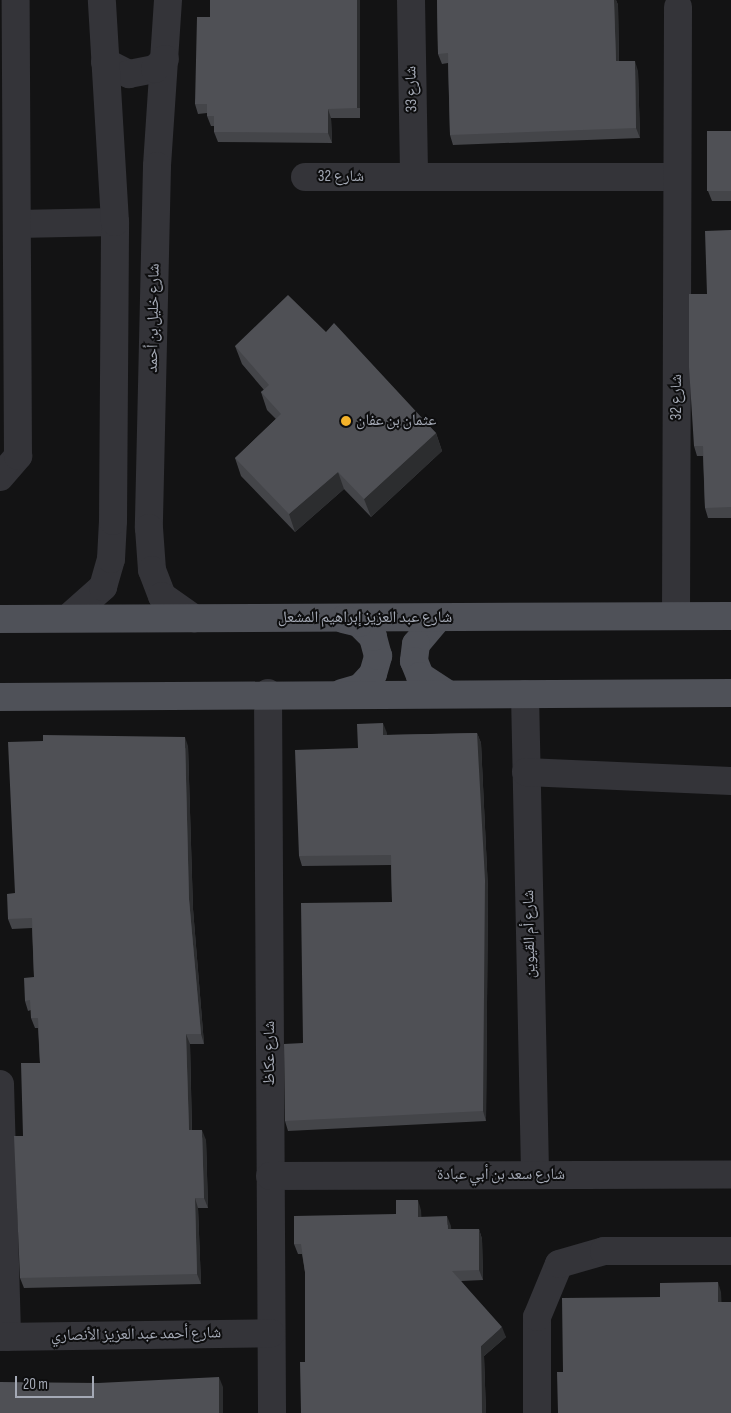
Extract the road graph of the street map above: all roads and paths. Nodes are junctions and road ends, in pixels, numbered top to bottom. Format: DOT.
graph roads {
  1 [pos="16,0"];
  2 [pos="102,0"];
  3 [pos="168,0"];
  4 [pos="411,0"];
  5 [pos="678,7"];
  6 [pos="165,59"];
  7 [pos="105,62"];
  8 [pos="305,177"];
  9 [pos="678,177"];
  10 [pos="414,178"];
  11 [pos="115,222"];
  12 [pos="17,224"];
  13 [pos="0,477"];
  14 [pos="676,616"];
  15 [pos="731,616"];
  16 [pos="68,618"];
  17 [pos="194,618"];
  18 [pos="341,618"];
  19 [pos="438,618"];
  20 [pos="0,619"];
  21 [pos="268,693"];
  22 [pos="341,693"];
  23 [pos="446,693"];
  24 [pos="731,693"];
  25 [pos="524,694"];
  26 [pos="0,697"];
  27 [pos="526,772"];
  28 [pos="731,781"];
  29 [pos="0,1084"];
  30 [pos="535,1174"];
  31 [pos="731,1174"];
  32 [pos="270,1176"];
  33 [pos="731,1251"];
  34 [pos="271,1333"];
  35 [pos="3,1337"];
  36 [pos="272,1413"];
  37 [pos="537,1413"];
  1 -- 12 [label="street"];
  2 -- 7 [label="street"];
  3 -- 6 [label="street, شارع خليل بن أحمد"];
  4 -- 10 [label="street, شارع 33"];
  5 -- 9 [label="street, شارع 32"];
  6 -- 7 [label="street"];
  6 -- 17 [label="street, شارع خليل بن أحمد"];
  7 -- 11 [label="street"];
  8 -- 10 [label="street, شارع 32"];
  9 -- 10 [label="street, شارع 32"];
  9 -- 14 [label="street, شارع 32"];
  11 -- 12 [label="street"];
  11 -- 16 [label="street"];
  12 -- 13 [label="street"];
  14 -- 15 [label="main road, شارع عبد العزيز إبراهيم المشعل"];
  14 -- 19 [label="main road, شارع عبد العزيز إبراهيم المشعل"];
  16 -- 17 [label="main road, شارع عبد العزيز إبراهيم المشعل"];
  16 -- 20 [label="main road, شارع عبد العزيز إبراهيم المشعل"];
  17 -- 18 [label="main road, شارع عبد العزيز إبراهيم المشعل"];
  18 -- 19 [label="main road, شارع عبد العزيز إبراهيم المشعل"];
  18 -- 22 [label="main road"];
  19 -- 23 [label="main road"];
  21 -- 22 [label="main road"];
  21 -- 26 [label="main road"];
  21 -- 32 [label="street, شارع عكاظ"];
  22 -- 23 [label="main road"];
  23 -- 25 [label="main road"];
  24 -- 25 [label="main road"];
  25 -- 27 [label="street, شارع أم القيوين"];
  27 -- 28 [label="street"];
  27 -- 30 [label="street, شارع أم القيوين"];
  29 -- 35 [label="street"];
  30 -- 31 [label="street, شارع سعد بن أبي عبادة"];
  30 -- 32 [label="street, شارع سعد بن أبي عبادة"];
  32 -- 34 [label="street, شارع عكاظ"];
  33 -- 37 [label="street"];
  34 -- 35 [label="street, شارع أحمد عبد العزيز الأنصاري"];
  34 -- 36 [label="street, شارع عكاظ"];
}
